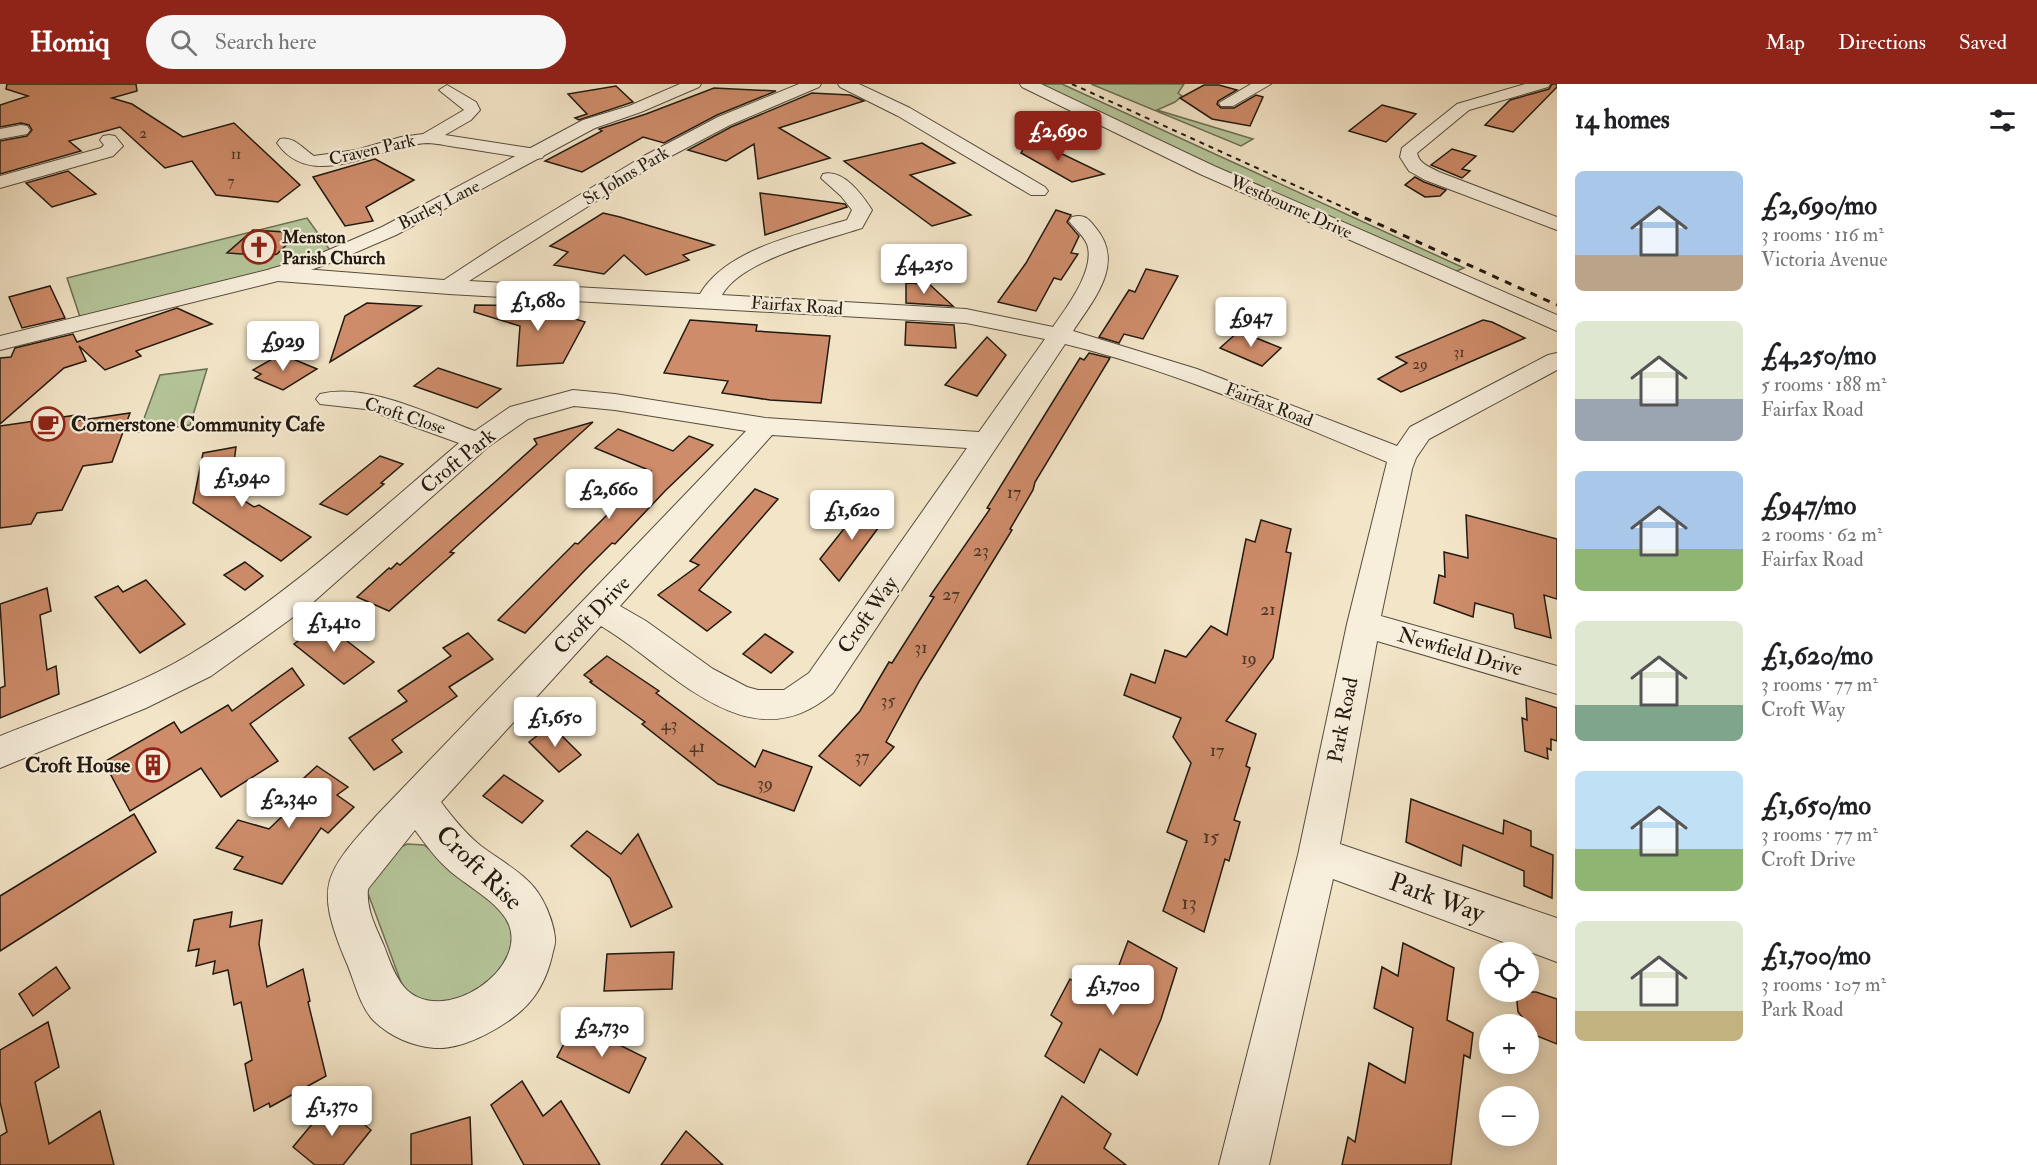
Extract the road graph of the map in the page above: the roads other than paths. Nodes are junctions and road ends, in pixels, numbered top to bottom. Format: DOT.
graph roads {
  1 [pos="693,84"];
  2 [pos="813,84"];
  3 [pos="846,84"];
  4 [pos="1028,84"];
  5 [pos="1263,84"];
  6 [pos="1542,84"];
  7 [pos="1550,84"];
  8 [pos="1557,84"];
  9 [pos="447,90"];
  10 [pos="1227,103"];
  11 [pos="21,130"];
  12 [pos="0,135"];
  13 [pos="428,138"];
  14 [pos="110,140"];
  15 [pos="286,143"];
  16 [pos="45,154"];
  17 [pos="536,154"];
  18 [pos="0,166"];
  19 [pos="830,178"];
  20 [pos="0,182"];
  21 [pos="1038,190"];
  22 [pos="1080,221"];
  23 [pos="1557,224"];
  24 [pos="278,274"];
  25 [pos="448,287"];
  26 [pos="708,300"];
  27 [pos="1557,324"];
  28 [pos="1060,334"];
  29 [pos="0,343"];
  30 [pos="1557,360"];
  31 [pos="330,399"];
  32 [pos="765,426"];
  33 [pos="478,441"];
  34 [pos="985,441"];
  35 [pos="1402,458"];
  36 [pos="598,608"];
  37 [pos="1363,624"];
  38 [pos="1557,680"];
  39 [pos="0,752"];
  40 [pos="417,802"];
  41 [pos="1318,855"];
  42 [pos="1557,940"];
  43 [pos="1244,1165"];
  1 -- 17 [label="street, Burley Lane"];
  2 -- 25 [label="street, St Johns Park"];
  3 -- 21 [label="street"];
  4 -- 27 [label="street, Westbourne Drive"];
  5 -- 10 [label="street"];
  6 -- 23 [label="street"];
  7 -- 8 [label="street"];
  9 -- 13 [label="street"];
  11 -- 12 [label="street"];
  13 -- 15 [label="street, Craven Park"];
  13 -- 17 [label="street, Craven Park"];
  14 -- 20 [label="street"];
  16 -- 18 [label="street"];
  17 -- 24 [label="street, Burley Lane"];
  19 -- 26 [label="street"];
  22 -- 28 [label="street, Croft Way"];
  24 -- 25 [label="street, Fairfax Road"];
  24 -- 29 [label="street, Burley Lane"];
  25 -- 26 [label="street, Fairfax Road"];
  26 -- 28 [label="street, Fairfax Road"];
  28 -- 34 [label="street, Croft Way"];
  28 -- 35 [label="street, Fairfax Road"];
  30 -- 35 [label="street, Park Road"];
  31 -- 33 [label="street, Croft Close"];
  32 -- 33 [label="street, Croft Park"];
  32 -- 34 [label="street, Croft Park"];
  32 -- 36 [label="street, Croft Drive"];
  33 -- 39 [label="street, Croft Park"];
  34 -- 36 [label="street, Croft Way"];
  35 -- 37 [label="street, Park Road"];
  36 -- 40 [label="street, Croft Drive"];
  37 -- 38 [label="street, Newfield Drive"];
  37 -- 41 [label="street, Park Road"];
  40 -- 40 [label="street, Croft Rise"];
  41 -- 42 [label="street, Park Way"];
  41 -- 43 [label="street, Park Road"];
}
